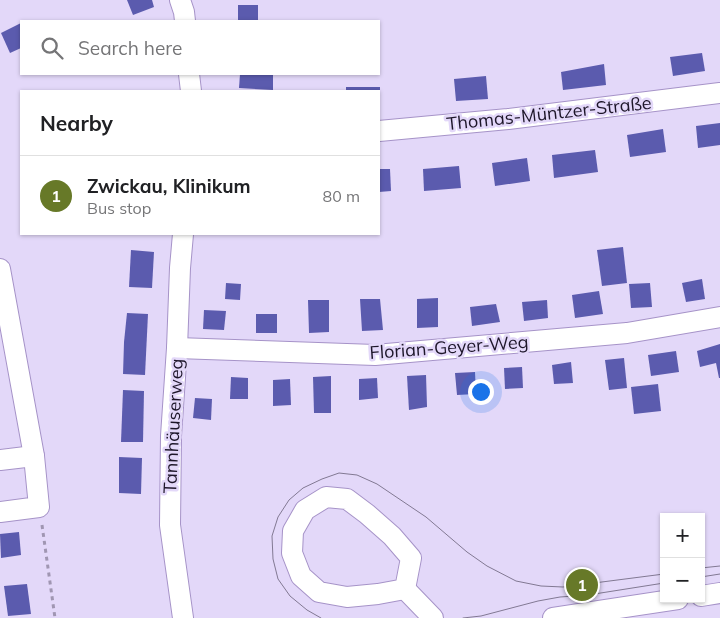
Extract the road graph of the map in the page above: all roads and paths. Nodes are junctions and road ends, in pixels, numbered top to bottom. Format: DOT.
graph roads {
  1 [pos="180,0"];
  2 [pos="185,20"];
  3 [pos="190,75"];
  4 [pos="191,90"];
  5 [pos="720,93"];
  6 [pos="380,132"];
  7 [pos="183,235"];
  8 [pos="0,270"];
  9 [pos="720,317"];
  10 [pos="177,348"];
  11 [pos="34,456"];
  12 [pos="0,460"];
  13 [pos="39,507"];
  14 [pos="0,512"];
  15 [pos="405,589"];
  16 [pos="660,602"];
  17 [pos="563,617"];
  18 [pos="55,618"];
  19 [pos="183,618"];
  20 [pos="433,618"];
  1 -- 2 [label="street"];
  3 -- 4 [label="street"];
  5 -- 6 [label="street, Thomas-Müntzer-Straße"];
  7 -- 10 [label="street, Tannhäuserweg"];
  8 -- 11 [label="street"];
  9 -- 10 [label="street, Florian-Geyer-Weg"];
  10 -- 19 [label="street, Tannhäuserweg"];
  11 -- 12 [label="street"];
  11 -- 13 [label="street"];
  13 -- 14 [label="street"];
  13 -- 18 [label="path"];
  15 -- 15 [label="street"];
  15 -- 20 [label="street"];
  16 -- 17 [label="street"];
}
